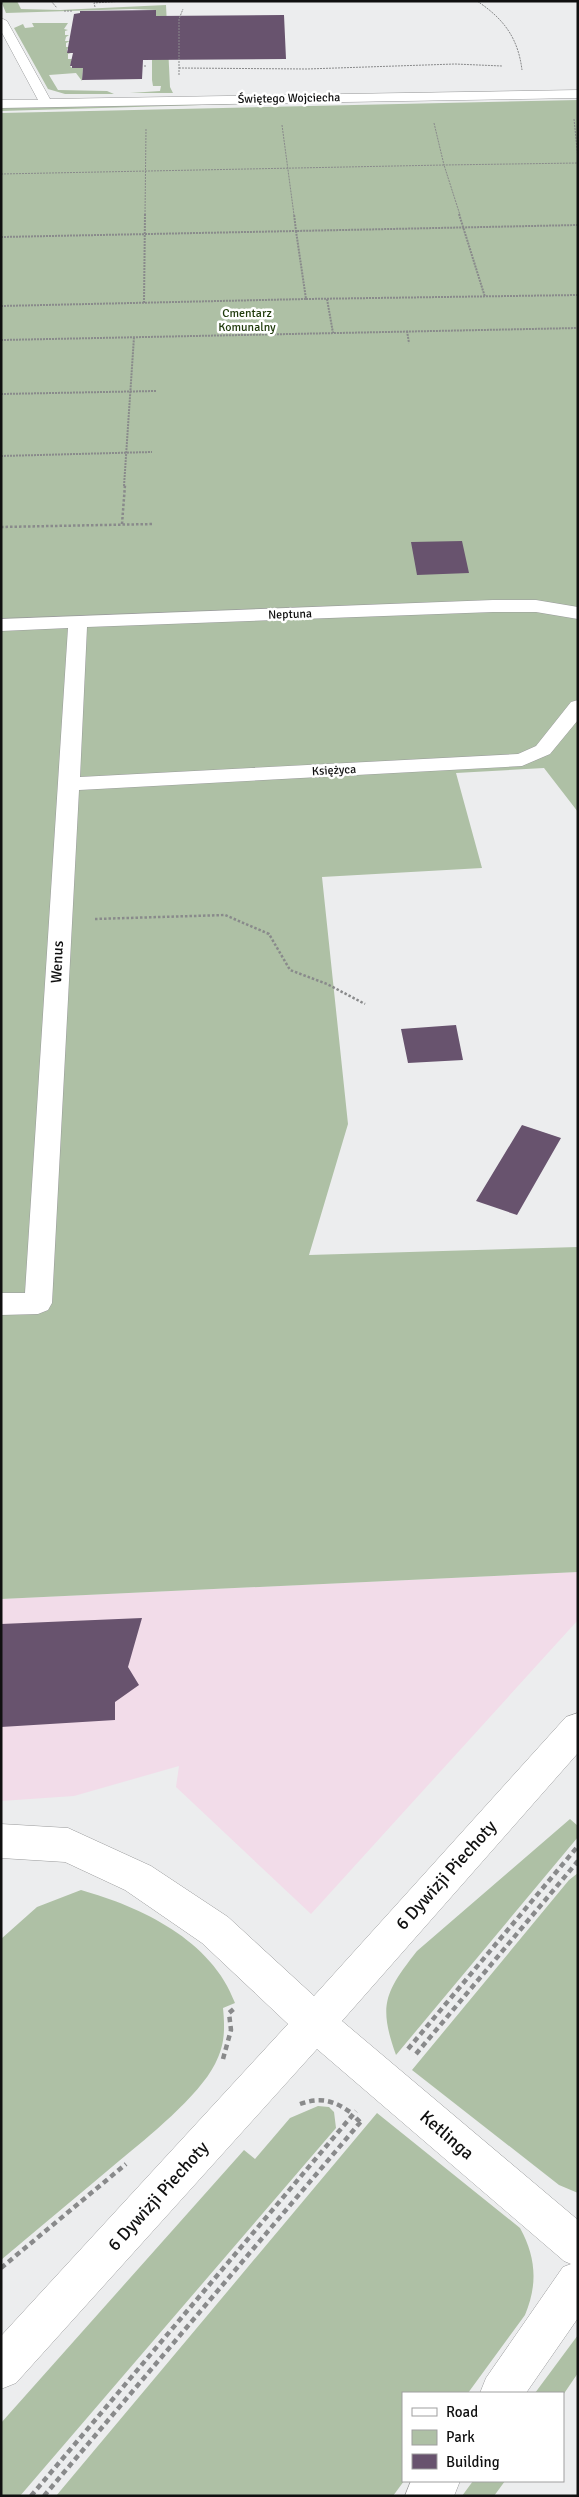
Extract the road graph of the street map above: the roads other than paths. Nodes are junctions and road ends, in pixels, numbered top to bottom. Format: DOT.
graph roads {
  1 [pos="1,21"];
  2 [pos="578,94"];
  3 [pos="45,103"];
  4 [pos="1,104"];
  5 [pos="578,613"];
  6 [pos="78,622"];
  7 [pos="1,625"];
  8 [pos="578,706"];
  9 [pos="67,784"];
  10 [pos="1,1304"];
  11 [pos="578,1728"];
  12 [pos="1,1841"];
  13 [pos="315,2023"];
  14 [pos="578,2247"];
  15 [pos="578,2282"];
  16 [pos="1,2368"];
  17 [pos="502,2392"];
  18 [pos="437,2482"];
  19 [pos="427,2496"];
  1 -- 3 [label="street"];
  2 -- 3 [label="street, Świętego Wojciecha"];
  3 -- 4 [label="street, Świętego Wojciecha"];
  5 -- 6 [label="street, Neptuna"];
  6 -- 7 [label="street, Neptuna"];
  6 -- 9 [label="street, Wenus"];
  8 -- 9 [label="street, Księżyca"];
  9 -- 10 [label="street, Wenus"];
  11 -- 13 [label="street, 6 Dywizji Piechoty"];
  12 -- 13 [label="street"];
  13 -- 14 [label="street, Ketlinga"];
  13 -- 16 [label="street, 6 Dywizji Piechoty"];
  15 -- 17 [label="street"];
  18 -- 19 [label="street"];
}
